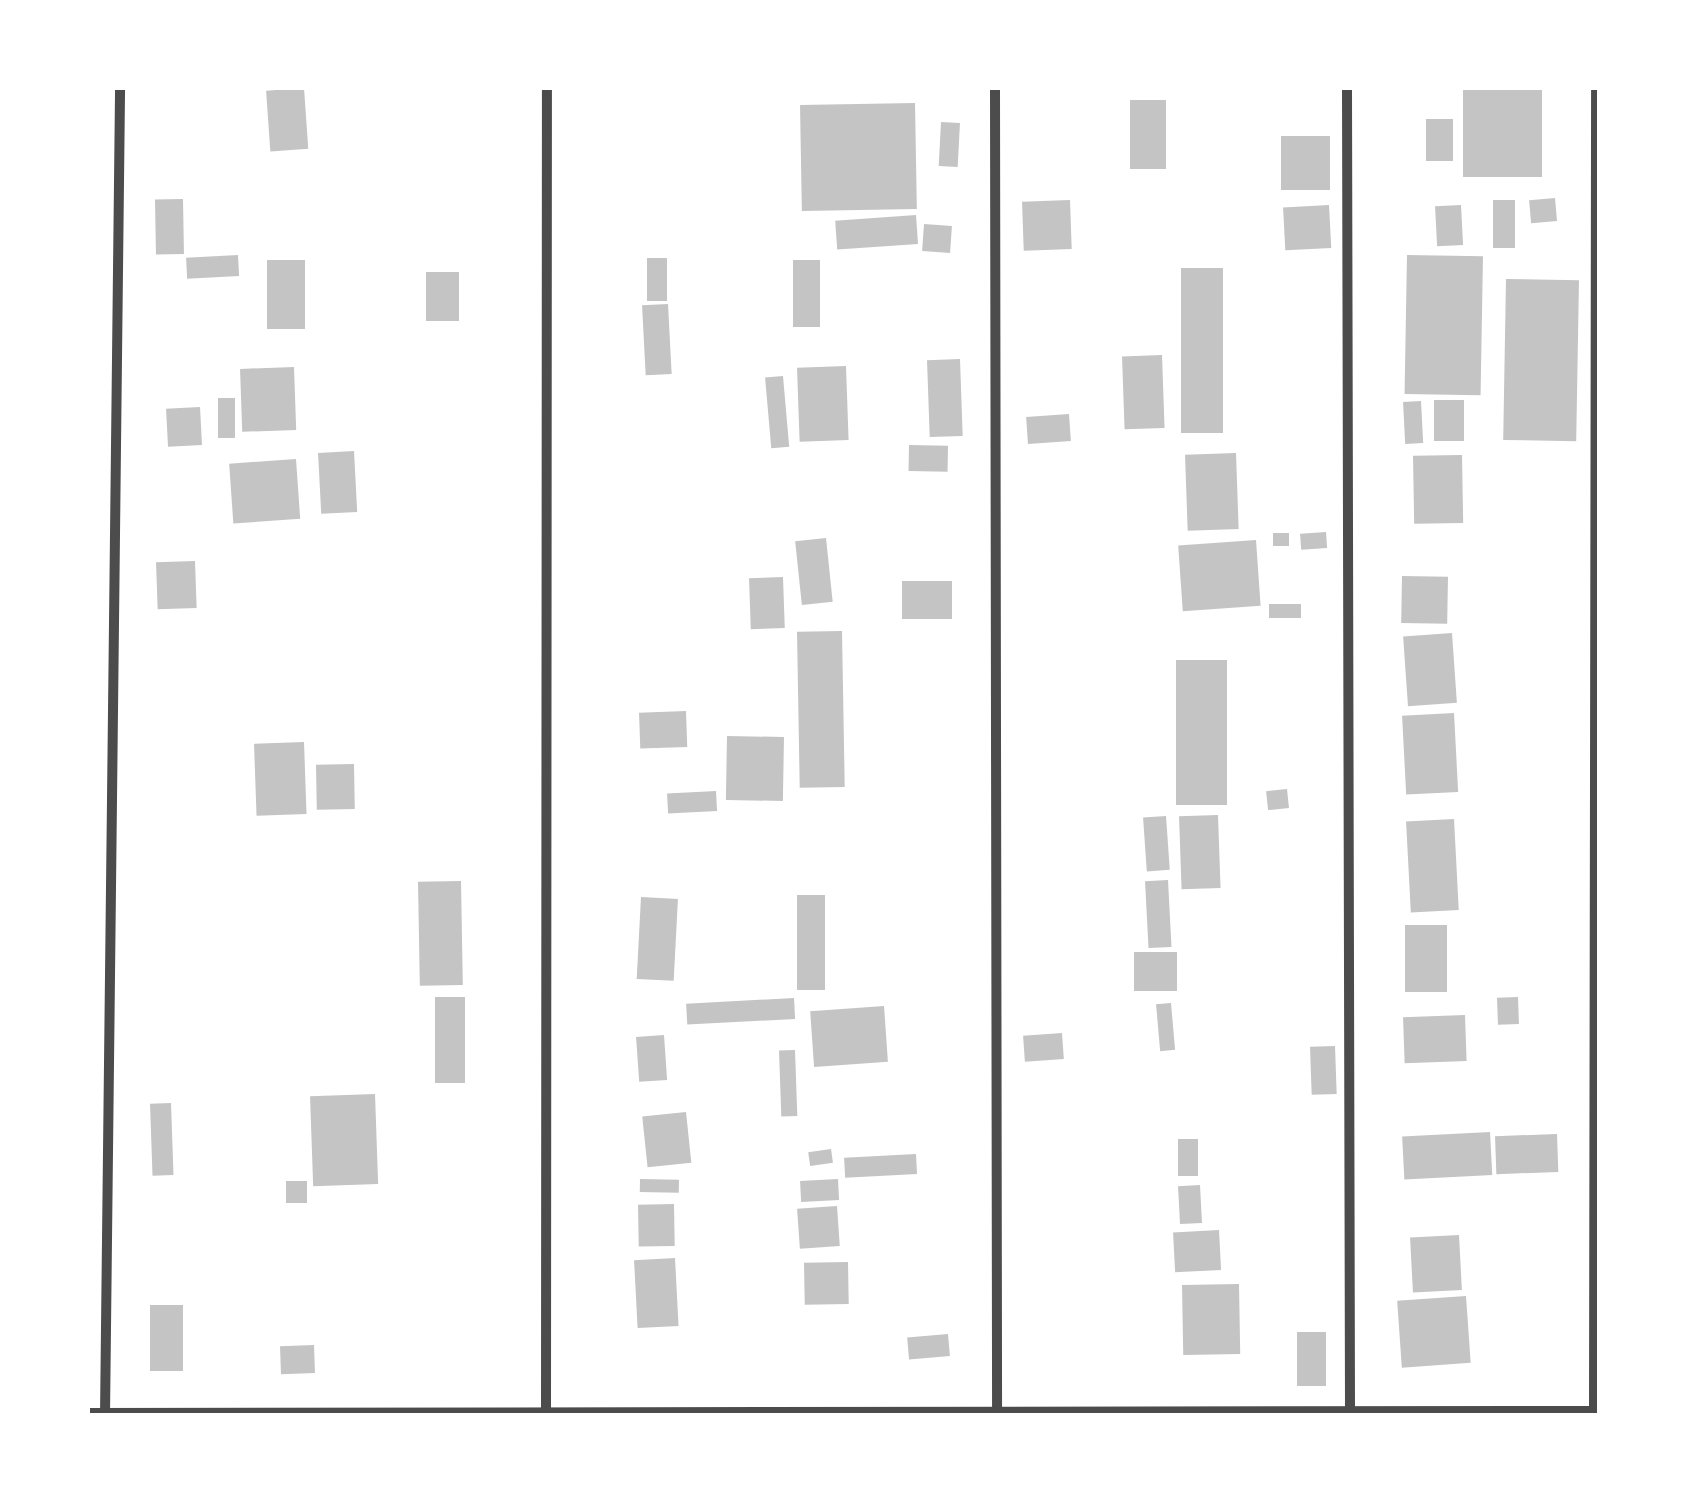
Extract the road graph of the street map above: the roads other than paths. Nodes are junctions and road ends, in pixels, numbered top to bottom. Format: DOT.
graph roads {
  1 [pos="120,88"];
  2 [pos="547,88"];
  3 [pos="995,88"];
  4 [pos="1347,88"];
  5 [pos="1596,88"];
  6 [pos="1596,1412"];
  7 [pos="88,1413"];
  8 [pos="105,1414"];
  9 [pos="546,1414"];
  10 [pos="997,1414"];
  11 [pos="1350,1414"];
  1 -- 8 [label="street"];
  2 -- 9 [label="street"];
  3 -- 10 [label="street"];
  4 -- 11 [label="street"];
  5 -- 6 [label="street"];
  6 -- 11 [label="street"];
  7 -- 8 [label="street"];
  8 -- 9 [label="street"];
  9 -- 10 [label="street"];
  10 -- 11 [label="street"];
}
